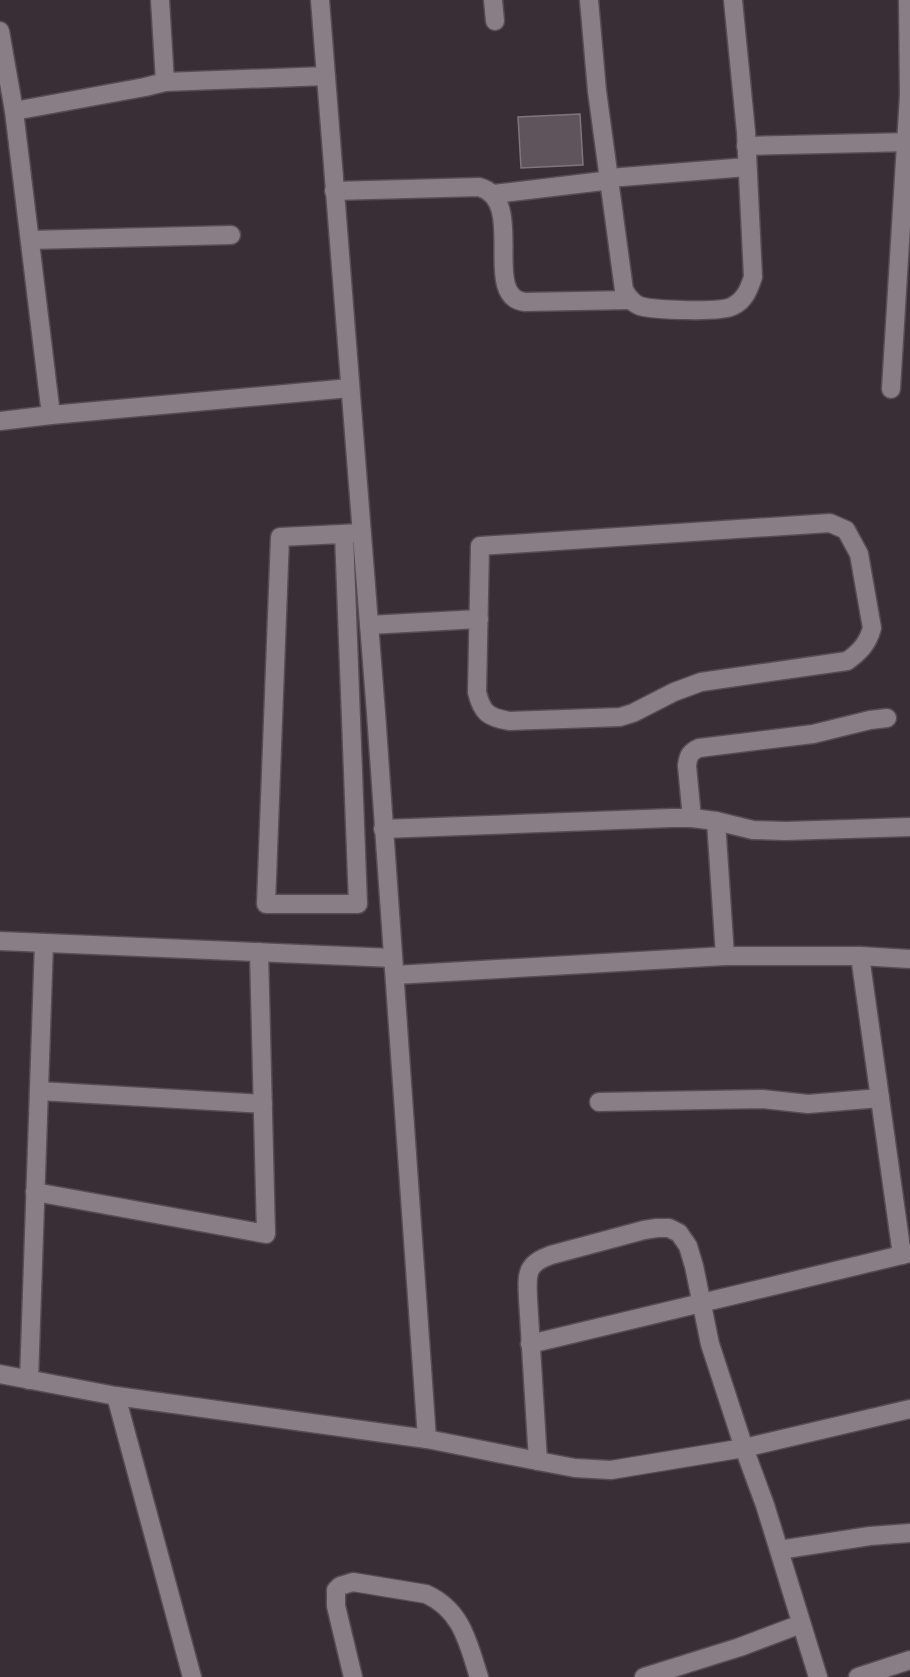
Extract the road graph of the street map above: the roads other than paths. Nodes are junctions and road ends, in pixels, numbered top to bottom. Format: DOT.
graph roads {
  1 [pos="160,0"];
  2 [pos="320,0"];
  3 [pos="494,0"];
  4 [pos="589,0"];
  5 [pos="733,0"];
  6 [pos="908,0"];
  7 [pos="495,21"];
  8 [pos="0,31"];
  9 [pos="326,76"];
  10 [pos="165,82"];
  11 [pos="14,111"];
  12 [pos="908,142"];
  13 [pos="746,146"];
  14 [pos="747,166"];
  15 [pos="609,178"];
  16 [pos="334,191"];
  17 [pos="494,194"];
  18 [pos="231,235"];
  19 [pos="30,240"];
  20 [pos="630,300"];
  21 [pos="350,388"];
  22 [pos="891,389"];
  23 [pos="51,415"];
  24 [pos="0,421"];
  25 [pos="352,533"];
  26 [pos="478,620"];
  27 [pos="369,626"];
  28 [pos="376,713"];
  29 [pos="351,714"];
  30 [pos="887,718"];
  31 [pos="692,818"];
  32 [pos="716,821"];
  33 [pos="910,827"];
  34 [pos="383,829"];
  35 [pos="0,941"];
  36 [pos="44,943"];
  37 [pos="259,952"];
  38 [pos="725,956"];
  39 [pos="860,956"];
  40 [pos="910,959"];
  41 [pos="394,966"];
  42 [pos="39,1091"];
  43 [pos="880,1098"];
  44 [pos="599,1102"];
  45 [pos="263,1104"];
  46 [pos="35,1191"];
  47 [pos="906,1254"];
  48 [pos="702,1302"];
  49 [pos="530,1344"];
  50 [pos="0,1374"];
  51 [pos="29,1380"];
  52 [pos="116,1396"];
  53 [pos="910,1409"];
  54 [pos="427,1439"];
  55 [pos="744,1448"];
  56 [pos="538,1461"];
  57 [pos="910,1533"];
  58 [pos="779,1550"];
  59 [pos="801,1624"];
  60 [pos="910,1660"];
  61 [pos="192,1677"];
  62 [pos="353,1677"];
  63 [pos="479,1677"];
  64 [pos="644,1677"];
  65 [pos="818,1677"];
  66 [pos="858,1677"];
  1 -- 10 [label="street"];
  2 -- 9 [label="street"];
  3 -- 7 [label="street"];
  4 -- 15 [label="street"];
  5 -- 13 [label="street"];
  6 -- 12 [label="street"];
  8 -- 11 [label="street"];
  9 -- 10 [label="street"];
  9 -- 16 [label="street"];
  10 -- 11 [label="street"];
  11 -- 19 [label="street"];
  12 -- 13 [label="street"];
  12 -- 22 [label="street"];
  13 -- 14 [label="street"];
  14 -- 15 [label="street"];
  14 -- 20 [label="street"];
  15 -- 17 [label="street"];
  15 -- 20 [label="street"];
  16 -- 17 [label="street"];
  16 -- 21 [label="street"];
  17 -- 20 [label="street"];
  18 -- 19 [label="street"];
  19 -- 23 [label="street"];
  21 -- 23 [label="street"];
  21 -- 25 [label="street"];
  23 -- 24 [label="street"];
  25 -- 27 [label="street"];
  25 -- 29 [label="street"];
  25 -- 29 [label="street"];
  26 -- 26 [label="street"];
  26 -- 27 [label="street"];
  27 -- 28 [label="street"];
  28 -- 29 [label="street"];
  28 -- 34 [label="street"];
  30 -- 31 [label="street"];
  31 -- 32 [label="street"];
  31 -- 34 [label="street"];
  32 -- 33 [label="street"];
  32 -- 38 [label="street"];
  34 -- 41 [label="street"];
  35 -- 36 [label="street"];
  36 -- 37 [label="street"];
  36 -- 42 [label="street"];
  37 -- 41 [label="street"];
  37 -- 45 [label="street"];
  38 -- 39 [label="street"];
  38 -- 41 [label="street"];
  39 -- 40 [label="street"];
  39 -- 43 [label="street"];
  41 -- 54 [label="street"];
  42 -- 45 [label="street"];
  42 -- 46 [label="street"];
  43 -- 44 [label="street"];
  43 -- 47 [label="street"];
  45 -- 46 [label="street"];
  46 -- 51 [label="street"];
  47 -- 48 [label="street"];
  48 -- 49 [label="street"];
  48 -- 49 [label="street"];
  48 -- 55 [label="street"];
  49 -- 56 [label="street"];
  50 -- 51 [label="street"];
  51 -- 52 [label="street"];
  52 -- 54 [label="street"];
  52 -- 61 [label="street"];
  53 -- 55 [label="street"];
  54 -- 56 [label="street"];
  55 -- 56 [label="street"];
  55 -- 58 [label="street"];
  57 -- 58 [label="street"];
  58 -- 59 [label="street"];
  59 -- 64 [label="street"];
  59 -- 65 [label="street"];
  60 -- 66 [label="street"];
  62 -- 63 [label="street"];
}
